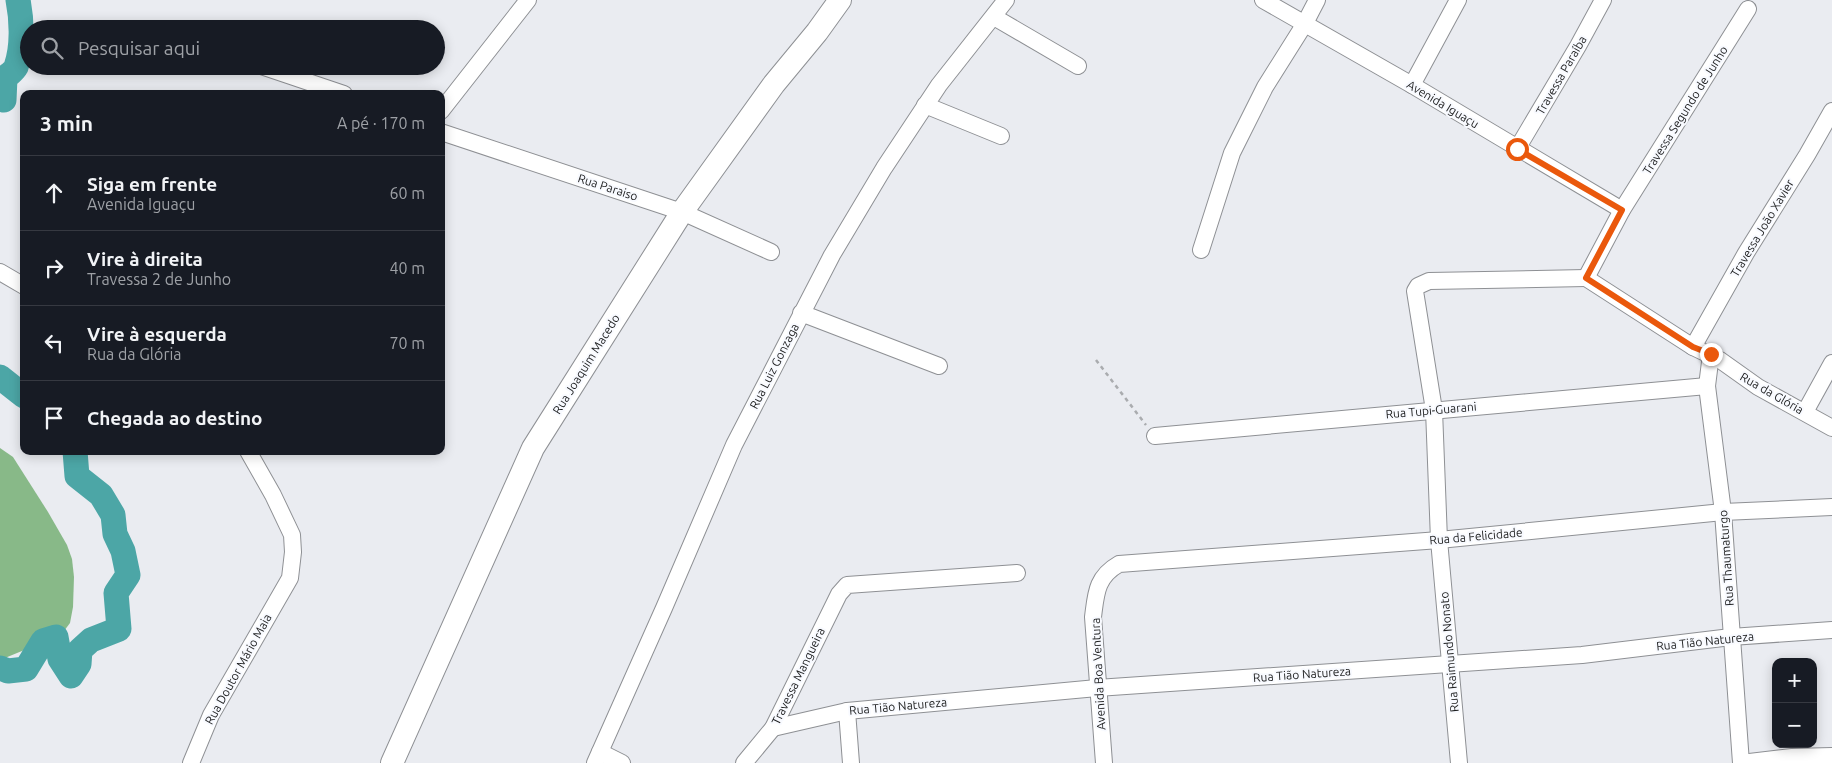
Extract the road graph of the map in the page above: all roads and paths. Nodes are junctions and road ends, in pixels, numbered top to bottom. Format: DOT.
graph roads {
  1 [pos="528,0"];
  2 [pos="840,0"];
  3 [pos="1006,0"];
  4 [pos="1263,0"];
  5 [pos="1317,0"];
  6 [pos="1458,0"];
  7 [pos="1602,0"];
  8 [pos="1748,9"];
  9 [pos="994,17"];
  10 [pos="1304,25"];
  11 [pos="1078,66"];
  12 [pos="286,75"];
  13 [pos="1412,85"];
  14 [pos="328,90"];
  15 [pos="925,105"];
  16 [pos="445,106"];
  17 [pos="1832,111"];
  18 [pos="445,133"];
  19 [pos="1001,136"];
  20 [pos="1517,149"];
  21 [pos="1622,210"];
  22 [pos="682,212"];
  23 [pos="1201,250"];
  24 [pos="771,252"];
  25 [pos="0,272"];
  26 [pos="1586,278"];
  27 [pos="20,284"];
  28 [pos="800,313"];
  29 [pos="1693,347"];
  30 [pos="1711,354"];
  31 [pos="1096,360"];
  32 [pos="1832,363"];
  33 [pos="938,366"];
  34 [pos="1707,386"];
  35 [pos="1434,410"];
  36 [pos="1804,412"];
  37 [pos="1832,428"];
  38 [pos="1155,436"];
  39 [pos="250,455"];
  40 [pos="1832,507"];
  41 [pos="1723,512"];
  42 [pos="1439,540"];
  43 [pos="1119,564"];
  44 [pos="1017,573"];
  45 [pos="1832,630"];
  46 [pos="1731,637"];
  47 [pos="1449,664"];
  48 [pos="1097,688"];
  49 [pos="847,710"];
  50 [pos="772,728"];
  51 [pos="1832,756"];
  52 [pos="598,758"];
  53 [pos="191,763"];
  54 [pos="392,763"];
  55 [pos="622,763"];
  56 [pos="744,763"];
  57 [pos="851,763"];
  58 [pos="1104,763"];
  59 [pos="1459,763"];
  60 [pos="1741,763"];
  1 -- 16 [label="street"];
  2 -- 22 [label="street, Rua Joaquim Macedo"];
  3 -- 9 [label="street, Rua Luiz Gonzaga"];
  4 -- 10 [label="street, Avenida Iguaçu"];
  5 -- 10 [label="street"];
  6 -- 13 [label="street"];
  7 -- 20 [label="street, Travessa Paraíba"];
  8 -- 21 [label="street, Travessa Segundo de Junho"];
  9 -- 11 [label="street"];
  9 -- 15 [label="street, Rua Luiz Gonzaga"];
  10 -- 13 [label="street, Avenida Iguaçu"];
  10 -- 23 [label="street"];
  12 -- 14 [label="street"];
  13 -- 20 [label="street, Avenida Iguaçu"];
  15 -- 19 [label="street"];
  15 -- 28 [label="street, Rua Luiz Gonzaga"];
  17 -- 29 [label="street, Travessa João Xavier"];
  18 -- 22 [label="street, Rua Paraiso"];
  20 -- 21 [label="street, Avenida Iguaçu"];
  21 -- 26 [label="street, Travessa Segundo de Junho"];
  22 -- 24 [label="street, Rua Paraiso"];
  22 -- 54 [label="street, Rua Joaquim Macedo"];
  25 -- 27 [label="street"];
  26 -- 29 [label="street, Rua da Glória"];
  26 -- 35 [label="street, Rua Raimundo Nonato"];
  28 -- 33 [label="street"];
  28 -- 52 [label="street, Rua Luiz Gonzaga"];
  29 -- 30 [label="street, Rua da Glória"];
  30 -- 34 [label="street, Rua Thaumaturgo"];
  30 -- 36 [label="street, Rua da Glória"];
  31 -- 38 [label="path"];
  32 -- 36 [label="street"];
  34 -- 35 [label="street, Rua Tupi-Guarani"];
  34 -- 41 [label="street, Rua Thaumaturgo"];
  35 -- 38 [label="street, Rua Tupi-Guarani"];
  35 -- 42 [label="street, Rua Raimundo Nonato"];
  36 -- 37 [label="street, Rua da Glória"];
  39 -- 53 [label="street, Rua Doutor Mário Maia"];
  40 -- 41 [label="street, Rua da Felicidade"];
  41 -- 42 [label="street, Rua da Felicidade"];
  41 -- 46 [label="street, Rua Thaumaturgo"];
  42 -- 43 [label="street, Rua da Felicidade"];
  42 -- 47 [label="street, Rua Raimundo Nonato"];
  43 -- 48 [label="street, Avenida Boa Ventura"];
  44 -- 50 [label="street, Travessa Mangueira"];
  45 -- 46 [label="street, Rua Tião Natureza"];
  46 -- 47 [label="street, Rua Tião Natureza"];
  46 -- 60 [label="street, Rua Thaumaturgo"];
  47 -- 48 [label="street, Rua Tião Natureza"];
  47 -- 59 [label="street, Rua Raimundo Nonato"];
  48 -- 49 [label="street, Rua Tião Natureza"];
  48 -- 58 [label="street, Avenida Boa Ventura"];
  49 -- 50 [label="street, Rua Tião Natureza"];
  49 -- 57 [label="street"];
  50 -- 56 [label="street, Travessa Mangueira"];
  51 -- 60 [label="street"];
  52 -- 55 [label="street"];
}
